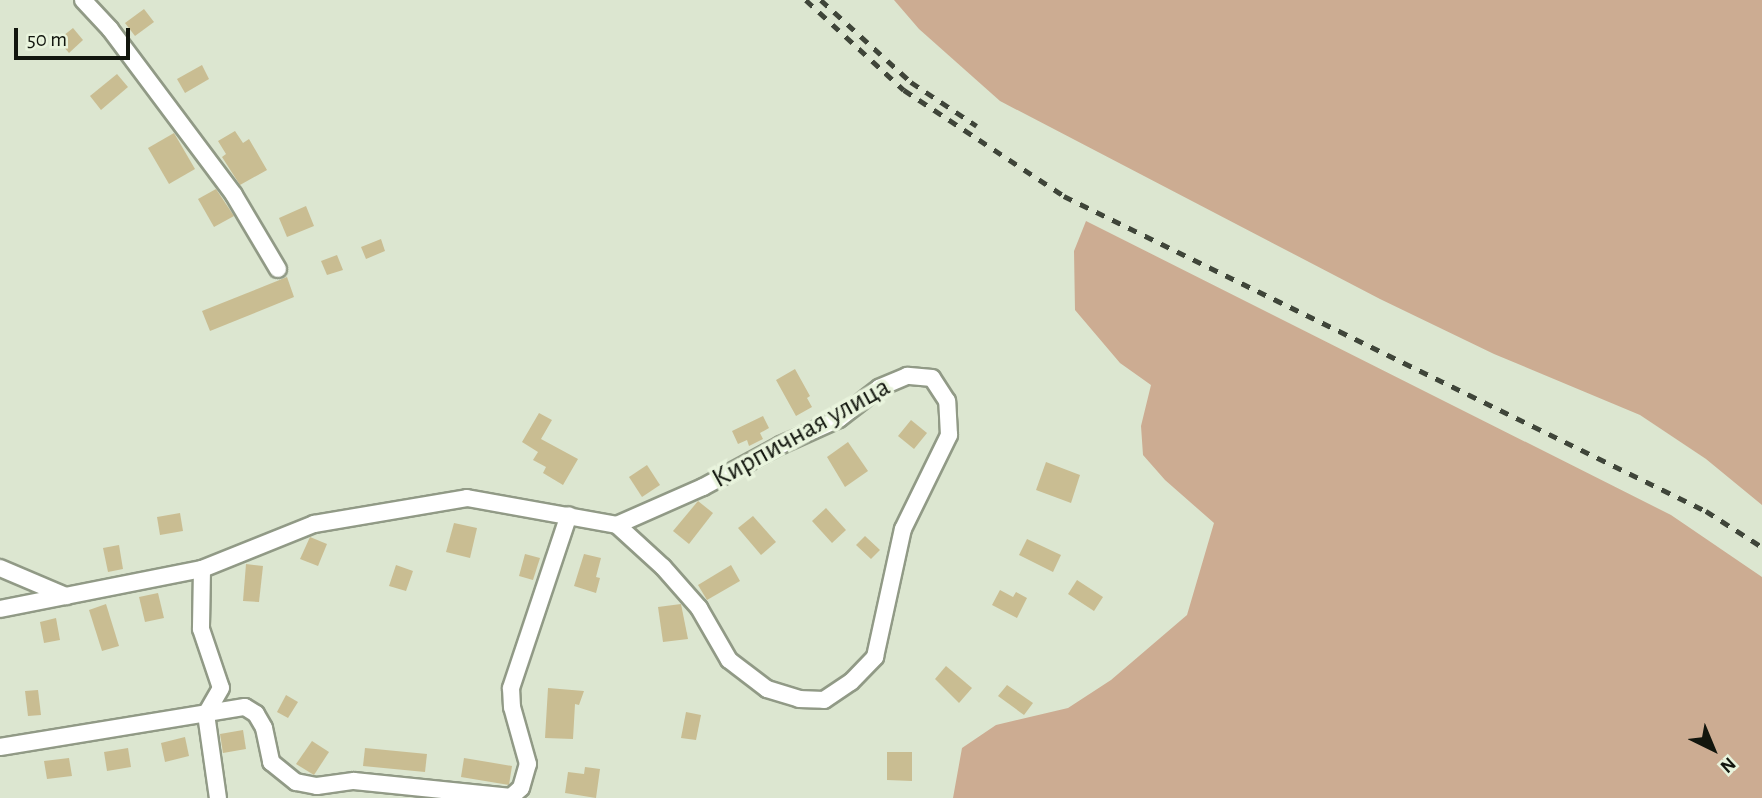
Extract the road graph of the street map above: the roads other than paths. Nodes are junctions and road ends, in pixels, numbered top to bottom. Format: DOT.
graph roads {
  1 [pos="83,0"];
  2 [pos="278,269"];
  3 [pos="569,514"];
  4 [pos="617,525"];
  5 [pos="0,568"];
  6 [pos="202,569"];
  7 [pos="66,596"];
  8 [pos="0,608"];
  9 [pos="206,713"];
  10 [pos="0,747"];
  11 [pos="218,798"];
  1 -- 2 [label="street"];
  3 -- 4 [label="street, Кирпичная улица"];
  3 -- 6 [label="street, Кирпичная улица"];
  3 -- 9 [label="street"];
  4 -- 4 [label="street, Кирпичная улица"];
  5 -- 7 [label="street"];
  6 -- 7 [label="street, Кирпичная улица"];
  6 -- 9 [label="street"];
  7 -- 8 [label="street, Кирпичная улица"];
  9 -- 10 [label="street"];
  9 -- 11 [label="street"];
}
